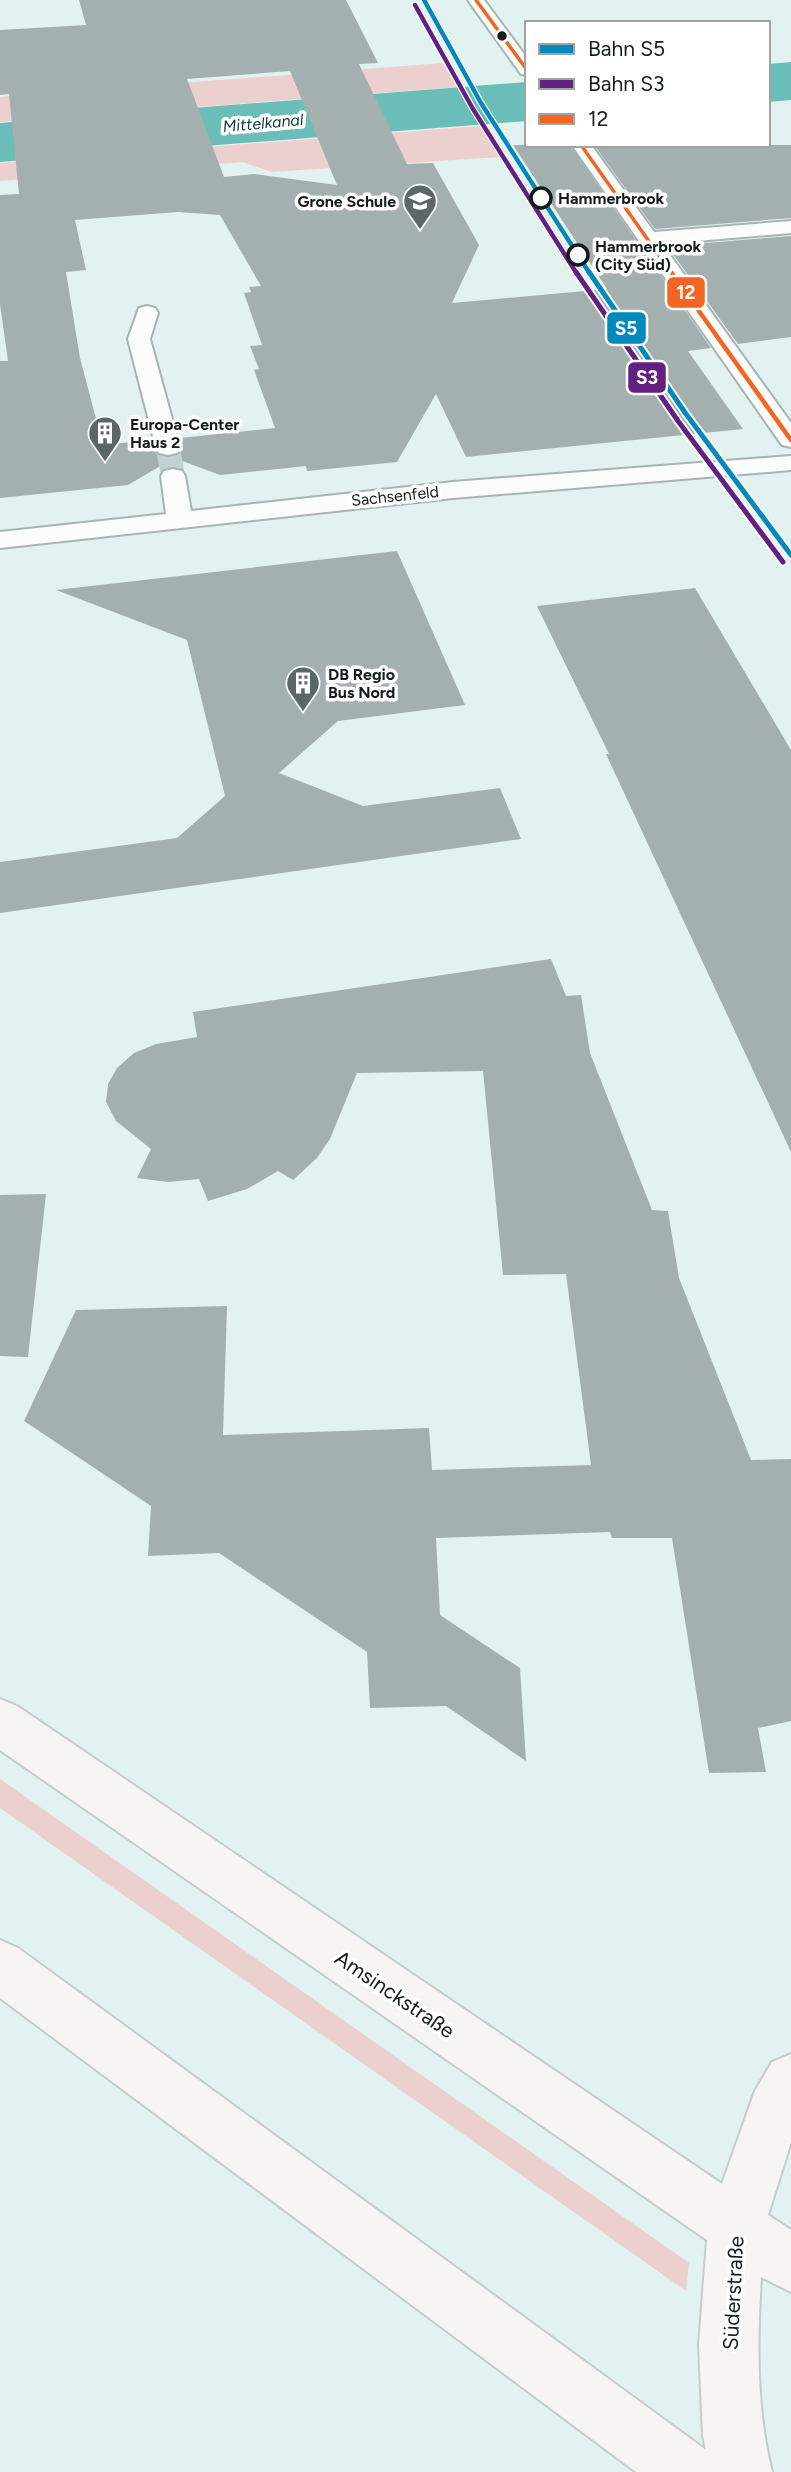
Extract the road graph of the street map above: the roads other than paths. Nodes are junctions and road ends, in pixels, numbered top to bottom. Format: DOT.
graph roads {
  1 [pos="477,1"];
  2 [pos="496,1"];
  3 [pos="525,67"];
  4 [pos="582,147"];
  5 [pos="791,227"];
  6 [pos="648,239"];
  7 [pos="147,313"];
  8 [pos="791,440"];
  9 [pos="168,448"];
  10 [pos="791,463"];
  11 [pos="173,476"];
  12 [pos="180,520"];
  13 [pos="0,540"];
  14 [pos="0,1722"];
  15 [pos="0,1966"];
  16 [pos="791,2081"];
  17 [pos="736,2227"];
  18 [pos="791,2264"];
  19 [pos="686,2472"];
  20 [pos="742,2472"];
  1 -- 2 [label="street"];
  1 -- 3 [label="street"];
  4 -- 6 [label="street"];
  5 -- 6 [label="street"];
  6 -- 8 [label="street"];
  7 -- 9 [label="street"];
  10 -- 12 [label="street, Sachsenfeld"];
  11 -- 12 [label="street"];
  12 -- 13 [label="street, Sachsenfeld"];
  14 -- 17 [label="main road, Amsinckstraße"];
  15 -- 19 [label="main road"];
  16 -- 17 [label="main road, Süderstraße"];
  17 -- 18 [label="main road, Amsinckstraße"];
  17 -- 20 [label="main road, Süderstraße"];
}
